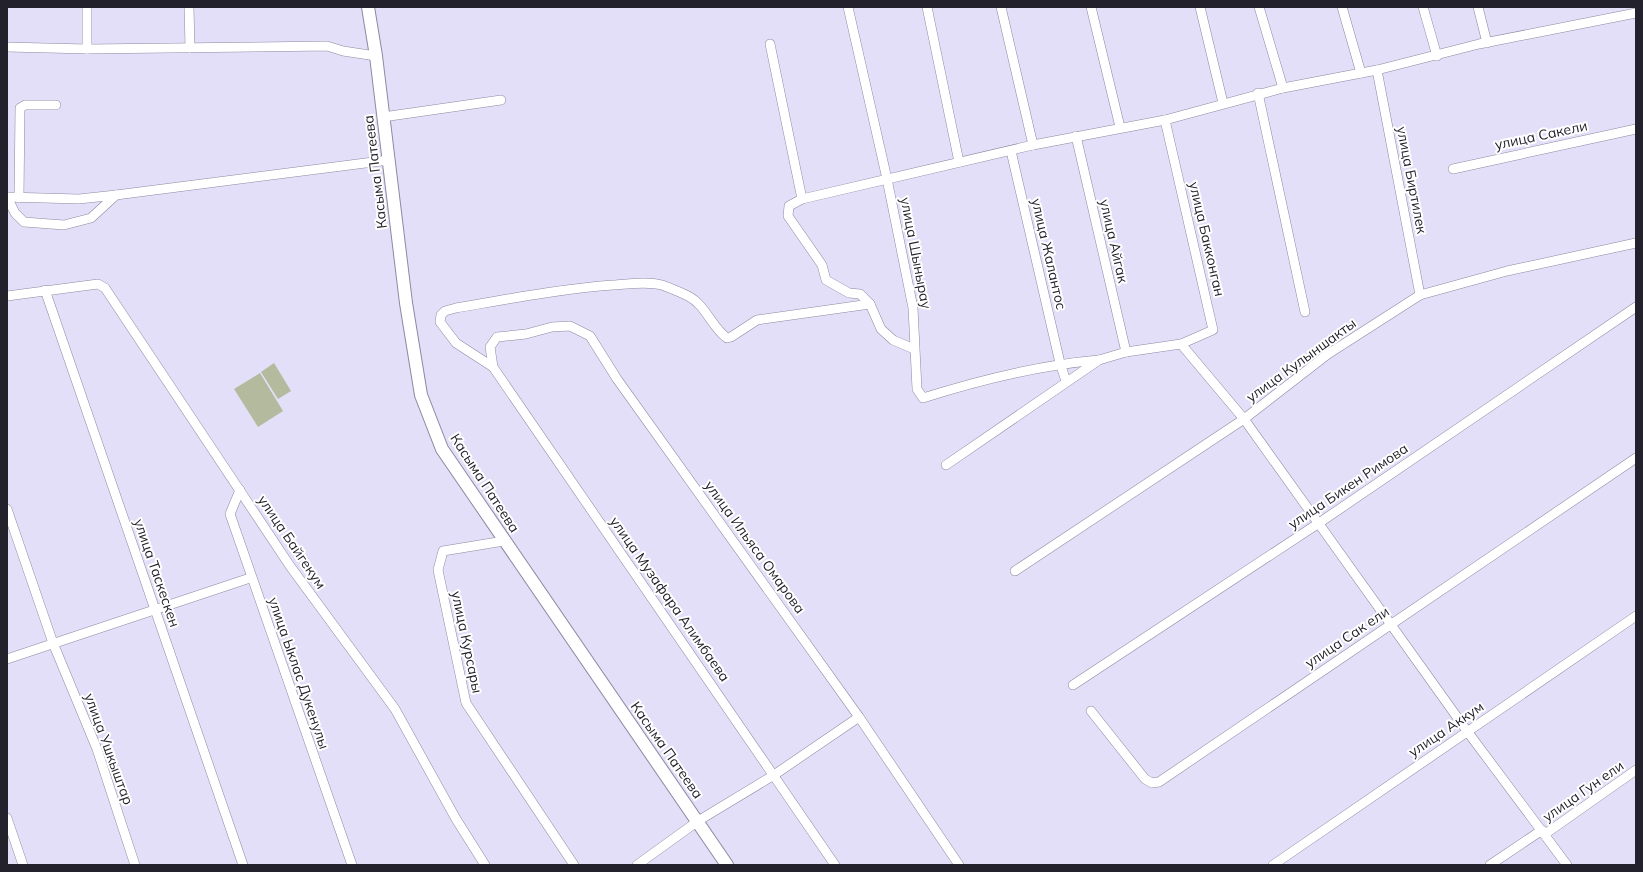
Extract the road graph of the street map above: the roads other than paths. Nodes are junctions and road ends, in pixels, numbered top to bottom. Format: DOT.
graph roads {
  1 [pos="87,7"];
  2 [pos="189,7"];
  3 [pos="368,7"];
  4 [pos="848,7"];
  5 [pos="927,7"];
  6 [pos="1001,7"];
  7 [pos="1091,7"];
  8 [pos="1200,7"];
  9 [pos="1260,7"];
  10 [pos="1342,7"];
  11 [pos="1423,7"];
  12 [pos="1478,7"];
  13 [pos="1636,13"];
  14 [pos="1487,43"];
  15 [pos="770,44"];
  16 [pos="7,47"];
  17 [pos="190,48"];
  18 [pos="87,49"];
  19 [pos="376,56"];
  20 [pos="1438,56"];
  21 [pos="1377,70"];
  22 [pos="1361,73"];
  23 [pos="1283,88"];
  24 [pos="1258,93"];
  25 [pos="501,100"];
  26 [pos="1223,103"];
  27 [pos="56,105"];
  28 [pos="383,117"];
  29 [pos="1165,120"];
  30 [pos="1120,127"];
  31 [pos="1636,129"];
  32 [pos="1076,136"];
  33 [pos="1033,145"];
  34 [pos="1011,151"];
  35 [pos="389,160"];
  36 [pos="959,162"];
  37 [pos="1453,169"];
  38 [pos="887,179"];
  39 [pos="116,195"];
  40 [pos="7,197"];
  41 [pos="19,198"];
  42 [pos="802,199"];
  43 [pos="1636,243"];
  44 [pos="45,290"];
  45 [pos="1420,295"];
  46 [pos="7,296"];
  47 [pos="870,304"];
  48 [pos="1636,307"];
  49 [pos="1305,312"];
  50 [pos="1182,344"];
  51 [pos="490,347"];
  52 [pos="914,349"];
  53 [pos="1126,352"];
  54 [pos="1099,360"];
  55 [pos="1060,363"];
  56 [pos="493,367"];
  57 [pos="1066,381"];
  58 [pos="1244,419"];
  59 [pos="1636,458"];
  60 [pos="946,465"];
  61 [pos="240,490"];
  62 [pos="7,509"];
  63 [pos="1319,523"];
  64 [pos="504,541"];
  65 [pos="1015,571"];
  66 [pos="250,578"];
  67 [pos="155,610"];
  68 [pos="1636,616"];
  69 [pos="1390,625"];
  70 [pos="53,643"];
  71 [pos="7,659"];
  72 [pos="1073,685"];
  73 [pos="1091,711"];
  74 [pos="859,717"];
  75 [pos="1467,731"];
  76 [pos="1636,770"];
  77 [pos="774,775"];
  78 [pos="7,818"];
  79 [pos="698,821"];
  80 [pos="1544,832"];
  81 [pos="23,865"];
  82 [pos="135,865"];
  83 [pos="244,865"];
  84 [pos="352,865"];
  85 [pos="485,865"];
  86 [pos="574,865"];
  87 [pos="637,865"];
  88 [pos="727,865"];
  89 [pos="835,865"];
  90 [pos="959,865"];
  91 [pos="1272,865"];
  92 [pos="1490,865"];
  93 [pos="1567,865"];
  1 -- 18 [label="street"];
  2 -- 17 [label="street"];
  3 -- 19 [label="main road, Касыма Патеева"];
  4 -- 38 [label="street"];
  5 -- 36 [label="street"];
  6 -- 33 [label="street"];
  7 -- 30 [label="street"];
  8 -- 26 [label="street"];
  9 -- 23 [label="street"];
  10 -- 22 [label="street"];
  11 -- 20 [label="street"];
  12 -- 14 [label="street"];
  13 -- 14 [label="street"];
  14 -- 20 [label="street"];
  15 -- 42 [label="street"];
  16 -- 18 [label="street"];
  17 -- 18 [label="street"];
  17 -- 19 [label="street"];
  19 -- 28 [label="main road, Касыма Патеева"];
  20 -- 21 [label="street"];
  21 -- 22 [label="street"];
  21 -- 45 [label="street, улица Биртилек"];
  22 -- 23 [label="street"];
  23 -- 24 [label="street"];
  24 -- 26 [label="street"];
  24 -- 49 [label="street"];
  25 -- 28 [label="street"];
  26 -- 29 [label="street"];
  27 -- 41 [label="street"];
  28 -- 35 [label="main road, Касыма Патеева"];
  29 -- 30 [label="street"];
  29 -- 50 [label="street, улица Бакконган"];
  30 -- 32 [label="street"];
  31 -- 37 [label="street, улица Сакели"];
  32 -- 33 [label="street"];
  32 -- 53 [label="street, улица Айгак"];
  33 -- 34 [label="street"];
  34 -- 36 [label="street"];
  34 -- 55 [label="street, улица Жалантос"];
  35 -- 39 [label="street"];
  35 -- 64 [label="main road, Касыма Патеева"];
  36 -- 38 [label="street"];
  38 -- 42 [label="street"];
  38 -- 52 [label="street, улица Шынырау"];
  39 -- 40 [label="street"];
  39 -- 41 [label="street"];
  40 -- 41 [label="street"];
  42 -- 47 [label="street"];
  43 -- 45 [label="street, улица Кулыншакты"];
  44 -- 46 [label="street, улица Байгекум"];
  44 -- 61 [label="street, улица Байгекум"];
  44 -- 67 [label="street, улица Таскескен"];
  45 -- 58 [label="street, улица Кулыншакты"];
  47 -- 52 [label="street"];
  47 -- 56 [label="street"];
  48 -- 63 [label="street, улица Бикен Римова"];
  50 -- 53 [label="street"];
  50 -- 58 [label="street"];
  51 -- 56 [label="street, улица Музафара Алимбаева"];
  51 -- 74 [label="street, улица Ильяса Омарова"];
  52 -- 55 [label="street, улица Шынырау"];
  53 -- 54 [label="street"];
  54 -- 55 [label="street"];
  54 -- 57 [label="street"];
  55 -- 57 [label="street, улица Жалантос"];
  56 -- 77 [label="street, улица Музафара Алимбаева"];
  57 -- 60 [label="street"];
  58 -- 63 [label="street"];
  58 -- 65 [label="street, улица Кулыншакты"];
  59 -- 69 [label="street, улица Сак ели"];
  61 -- 66 [label="street, улица Ыклас Дукенулы"];
  61 -- 85 [label="street, улица Байгекум"];
  62 -- 70 [label="street, улица Ушкыштар"];
  63 -- 69 [label="street"];
  63 -- 72 [label="street, улица Бикен Римова"];
  64 -- 79 [label="main road, Касыма Патеева"];
  64 -- 86 [label="street, улица Курсары"];
  66 -- 67 [label="street"];
  66 -- 84 [label="street, улица Ыклас Дукенулы"];
  67 -- 70 [label="street"];
  67 -- 83 [label="street, улица Таскескен"];
  68 -- 75 [label="street, улица Аккум"];
  69 -- 73 [label="street, улица Сак ели"];
  69 -- 75 [label="street"];
  70 -- 71 [label="street"];
  70 -- 82 [label="street, улица Ушкыштар"];
  74 -- 77 [label="street"];
  74 -- 90 [label="street, улица Ильяса Омарова"];
  75 -- 80 [label="street"];
  75 -- 91 [label="street, улица Аккум"];
  76 -- 80 [label="street, улица Гун ели"];
  77 -- 79 [label="street"];
  77 -- 89 [label="street, улица Музафара Алимбаева"];
  78 -- 81 [label="street"];
  79 -- 87 [label="street"];
  79 -- 88 [label="main road, Касыма Патеева"];
  80 -- 92 [label="street, улица Гун ели"];
  80 -- 93 [label="street"];
}
